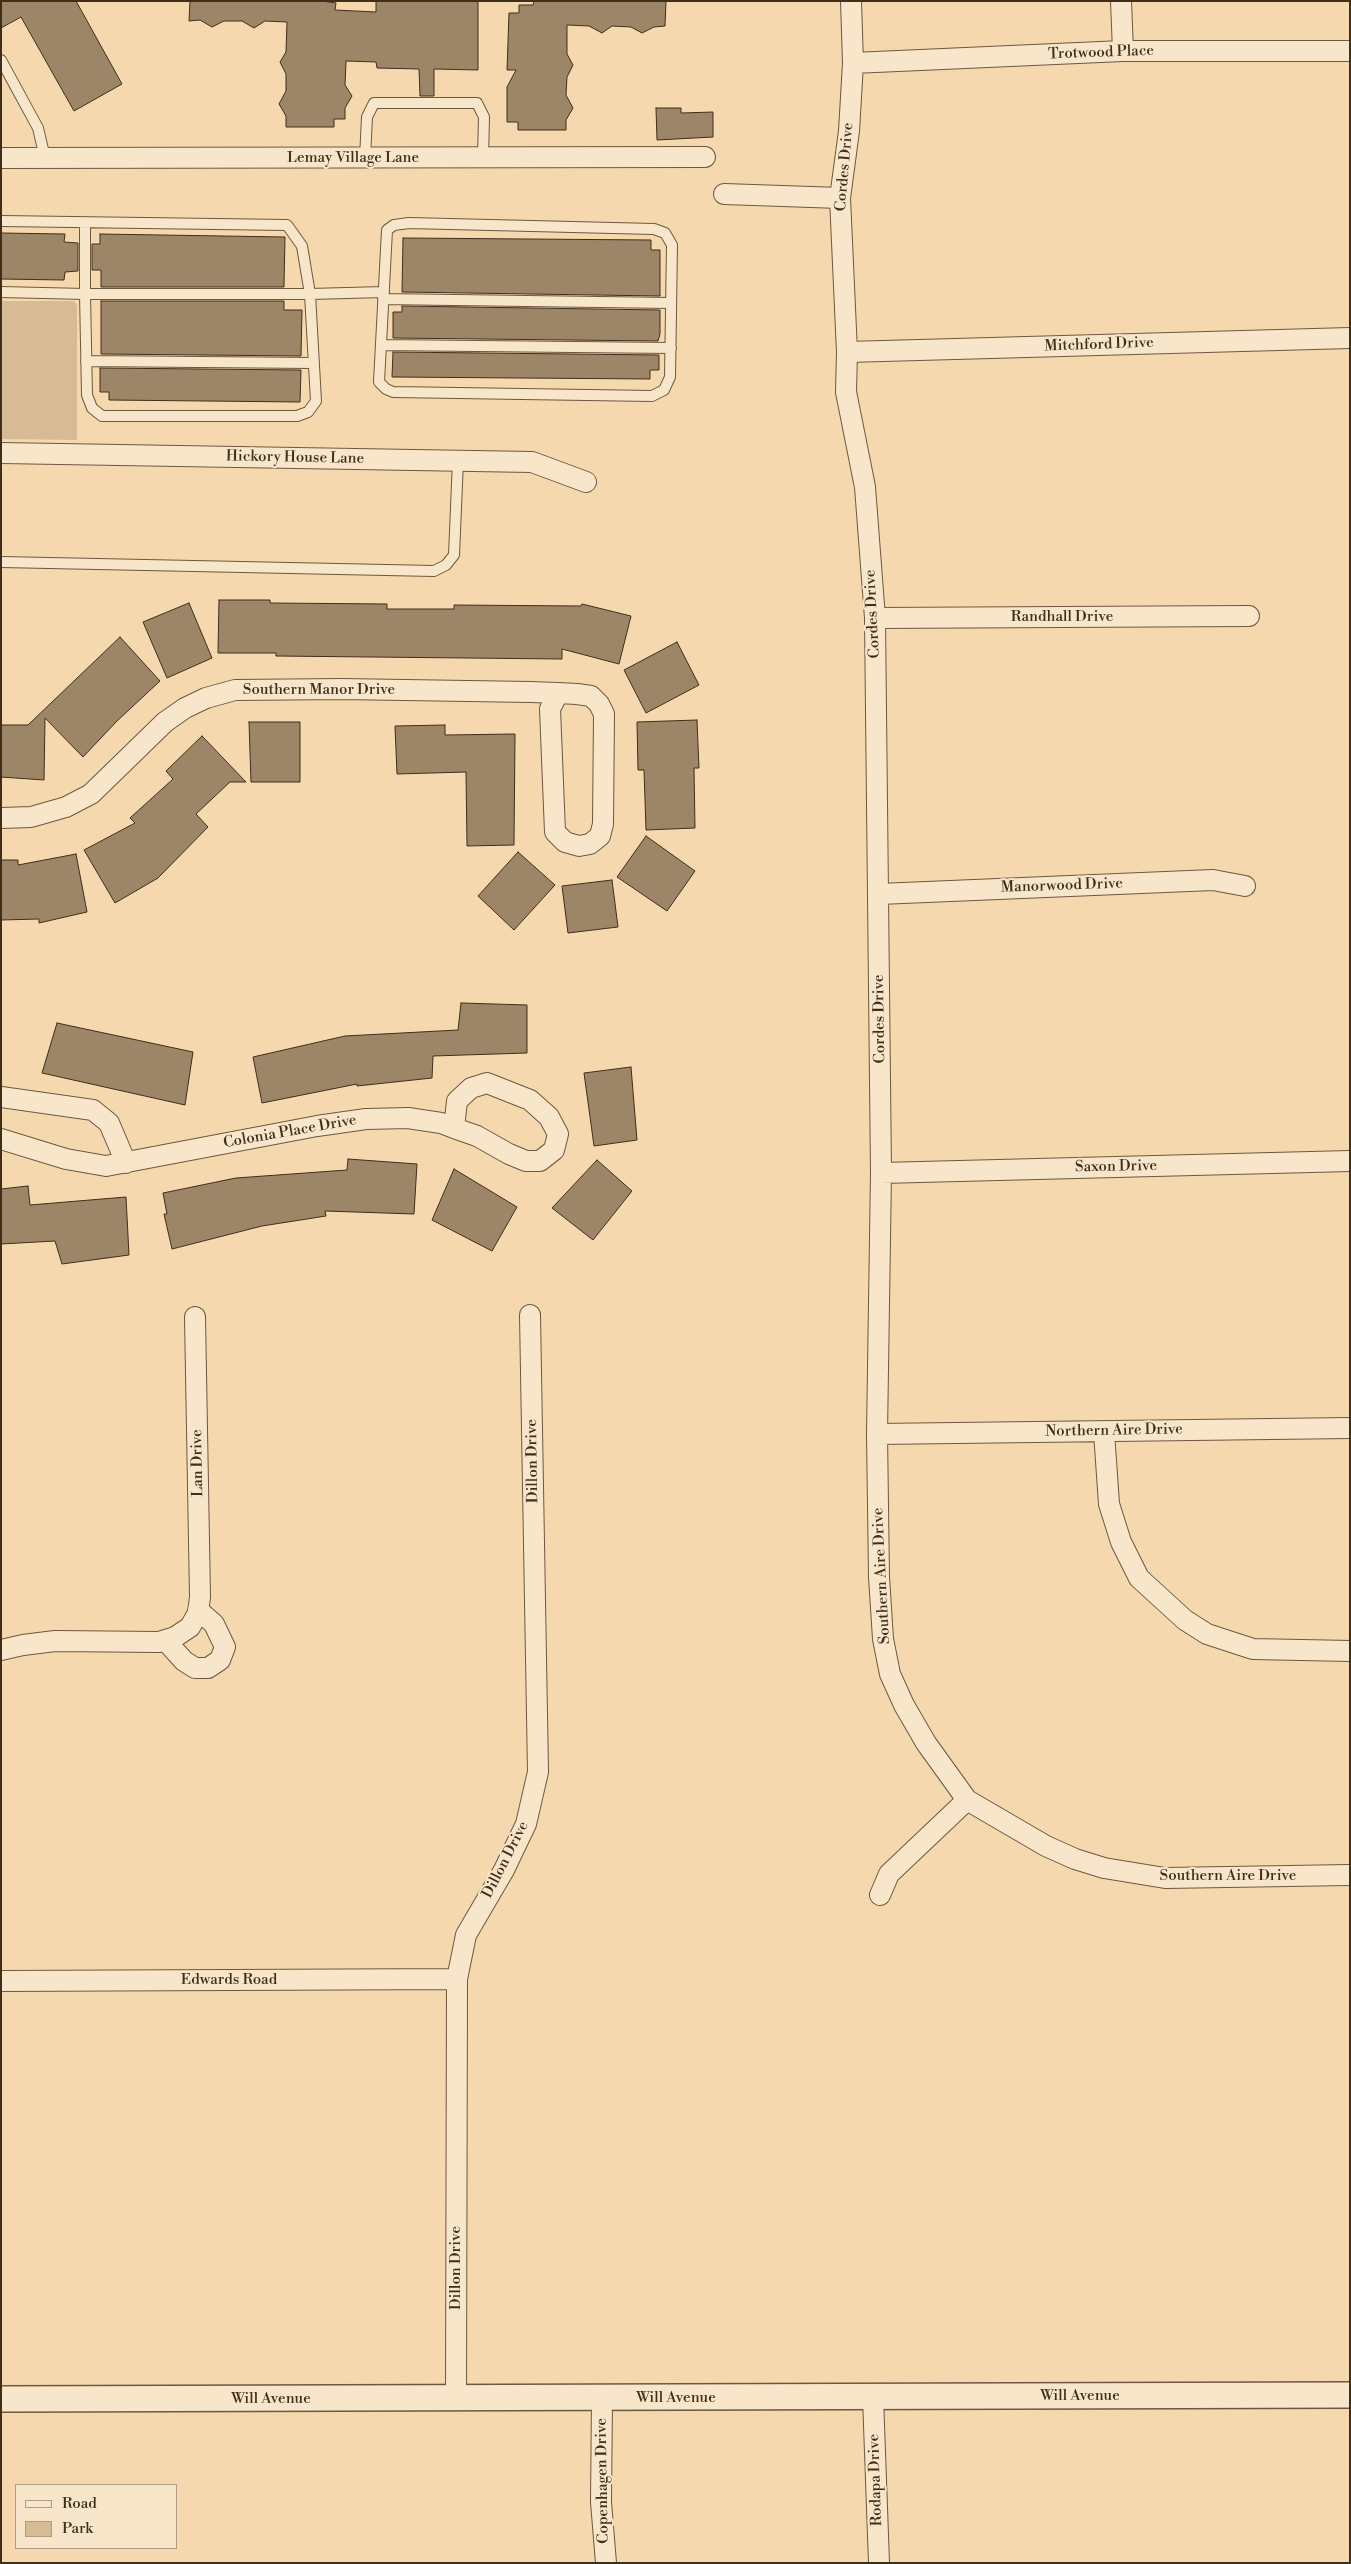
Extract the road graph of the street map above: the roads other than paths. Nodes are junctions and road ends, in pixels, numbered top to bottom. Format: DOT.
graph roads {
  1 [pos="851,1"];
  2 [pos="1121,1"];
  3 [pos="1123,51"];
  4 [pos="1350,51"];
  5 [pos="1,60"];
  6 [pos="853,62"];
  7 [pos="1,158"];
  8 [pos="45,158"];
  9 [pos="365,158"];
  10 [pos="483,158"];
  11 [pos="705,158"];
  12 [pos="724,194"];
  13 [pos="840,198"];
  14 [pos="1,221"];
  15 [pos="85,223"];
  16 [pos="1,292"];
  17 [pos="85,294"];
  18 [pos="310,294"];
  19 [pos="383,295"];
  20 [pos="671,303"];
  21 [pos="1350,338"];
  22 [pos="381,345"];
  23 [pos="670,348"];
  24 [pos="847,352"];
  25 [pos="86,361"];
  26 [pos="313,363"];
  27 [pos="1,453"];
  28 [pos="458,460"];
  29 [pos="586,482"];
  30 [pos="1,562"];
  31 [pos="1249,616"];
  32 [pos="875,618"];
  33 [pos="558,693"];
  34 [pos="1,818"];
  35 [pos="1245,886"];
  36 [pos="879,894"];
  37 [pos="1,1097"];
  38 [pos="454,1128"];
  39 [pos="1,1139"];
  40 [pos="1350,1161"];
  41 [pos="126,1163"];
  42 [pos="881,1173"];
  43 [pos="880,1230"];
  44 [pos="530,1315"];
  45 [pos="195,1317"];
  46 [pos="1350,1428"];
  47 [pos="1104,1432"];
  48 [pos="877,1434"];
  49 [pos="198,1610"];
  50 [pos="165,1640"];
  51 [pos="1,1650"];
  52 [pos="1350,1651"];
  53 [pos="967,1800"];
  54 [pos="1350,1874"];
  55 [pos="880,1895"];
  56 [pos="456,1979"];
  57 [pos="1,1981"];
  58 [pos="1350,2395"];
  59 [pos="873,2397"];
  60 [pos="602,2398"];
  61 [pos="1,2399"];
  62 [pos="456,2399"];
  63 [pos="606,2563"];
  64 [pos="879,2563"];
  1 -- 6 [label="street, Cordes Drive"];
  2 -- 3 [label="street"];
  3 -- 4 [label="street, Trotwood Place"];
  3 -- 6 [label="street, Trotwood Place"];
  5 -- 8 [label="lane"];
  6 -- 13 [label="street, Cordes Drive"];
  7 -- 8 [label="street, Lemay Village Lane"];
  8 -- 9 [label="street, Lemay Village Lane"];
  9 -- 10 [label="street, Lemay Village Lane"];
  9 -- 10 [label="lane"];
  10 -- 11 [label="street, Lemay Village Lane"];
  12 -- 13 [label="street"];
  13 -- 24 [label="street, Cordes Drive"];
  14 -- 15 [label="lane"];
  15 -- 17 [label="lane"];
  15 -- 18 [label="lane"];
  16 -- 17 [label="lane"];
  17 -- 18 [label="lane"];
  17 -- 25 [label="lane"];
  18 -- 19 [label="lane"];
  18 -- 26 [label="lane"];
  19 -- 20 [label="lane"];
  19 -- 20 [label="lane"];
  19 -- 22 [label="lane"];
  20 -- 23 [label="lane"];
  21 -- 24 [label="street, Mitchford Drive"];
  22 -- 23 [label="lane"];
  22 -- 23 [label="lane"];
  24 -- 32 [label="street, Cordes Drive"];
  25 -- 26 [label="lane"];
  25 -- 26 [label="lane"];
  27 -- 28 [label="street, Hickory House Lane"];
  28 -- 29 [label="street, Hickory House Lane"];
  28 -- 30 [label="lane"];
  31 -- 32 [label="street, Randhall Drive"];
  32 -- 36 [label="street, Cordes Drive"];
  33 -- 33 [label="street, Southern Manor Drive"];
  33 -- 34 [label="street, Southern Manor Drive"];
  35 -- 36 [label="street, Manorwood Drive"];
  36 -- 42 [label="street, Cordes Drive"];
  37 -- 41 [label="street"];
  38 -- 38 [label="street, Colonia Place Drive"];
  38 -- 41 [label="street, Colonia Place Drive"];
  39 -- 41 [label="street, Colonia Place Drive"];
  40 -- 42 [label="street, Saxon Drive"];
  42 -- 43 [label="street, Cordes Drive"];
  43 -- 48 [label="street, Southern Aire Drive"];
  44 -- 56 [label="street, Dillon Drive"];
  45 -- 49 [label="street, Lan Drive"];
  46 -- 47 [label="street, Northern Aire Drive"];
  47 -- 48 [label="street, Northern Aire Drive"];
  47 -- 52 [label="street"];
  48 -- 53 [label="street, Southern Aire Drive"];
  49 -- 50 [label="street"];
  49 -- 50 [label="street"];
  50 -- 51 [label="street"];
  53 -- 54 [label="street, Southern Aire Drive"];
  53 -- 55 [label="street"];
  56 -- 57 [label="street, Edwards Road"];
  56 -- 62 [label="street, Dillon Drive"];
  58 -- 59 [label="street, Will Avenue"];
  59 -- 60 [label="street, Will Avenue"];
  59 -- 64 [label="street, Rodapa Drive"];
  60 -- 62 [label="street, Will Avenue"];
  60 -- 63 [label="street, Copenhagen Drive"];
  61 -- 62 [label="street, Will Avenue"];
}
